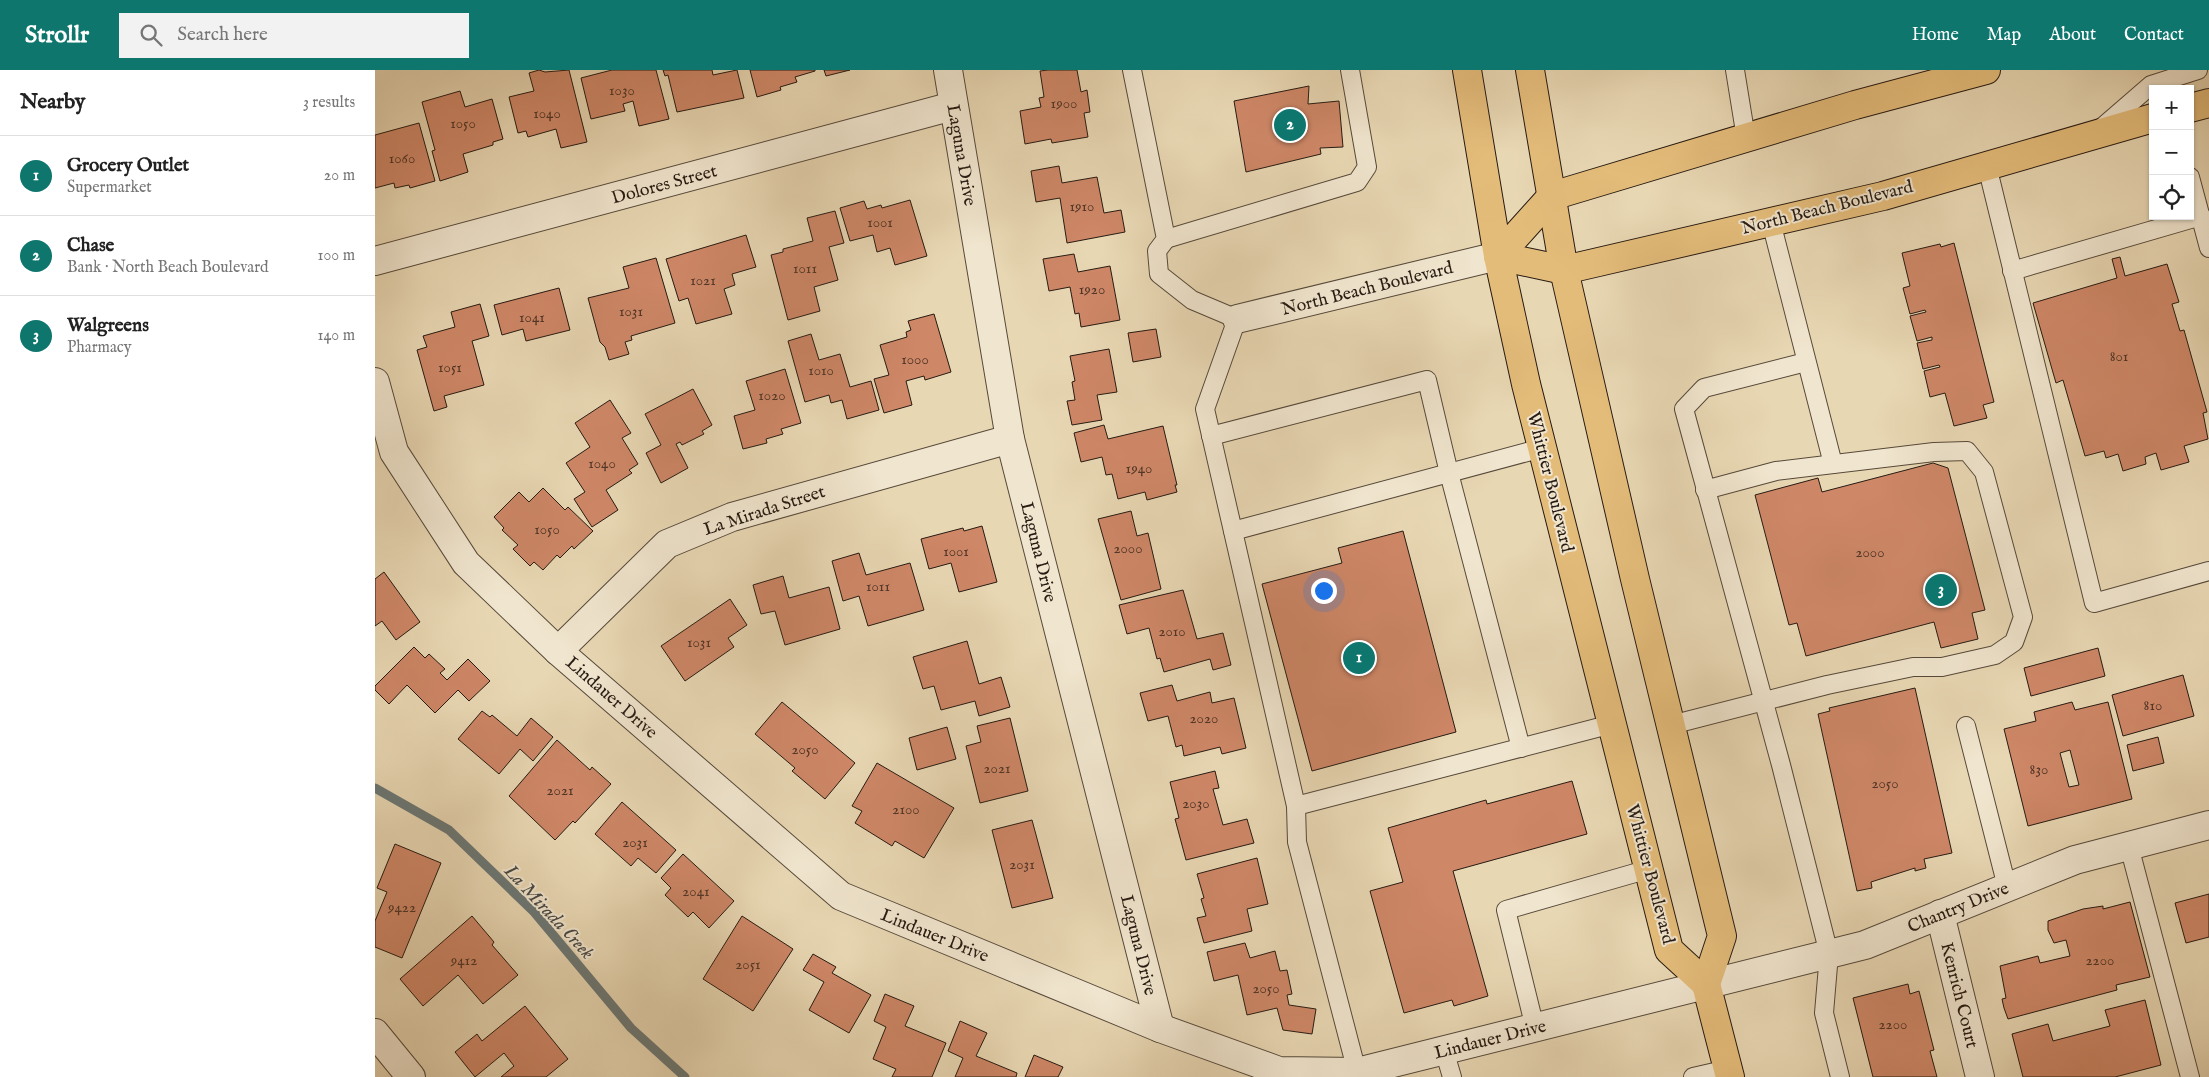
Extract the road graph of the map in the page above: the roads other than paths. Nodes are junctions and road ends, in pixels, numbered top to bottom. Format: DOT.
graph roads {
  1 [pos="947,70"];
  2 [pos="1132,70"];
  3 [pos="1350,70"];
  4 [pos="1467,70"];
  5 [pos="1530,70"];
  6 [pos="1735,70"];
  7 [pos="2198,70"];
  8 [pos="1981,71"];
  9 [pos="2209,103"];
  10 [pos="953,106"];
  11 [pos="2194,107"];
  12 [pos="2149,119"];
  13 [pos="2093,135"];
  14 [pos="1746,138"];
  15 [pos="1987,166"];
  16 [pos="2194,191"];
  17 [pos="1552,196"];
  18 [pos="2201,216"];
  19 [pos="1771,222"];
  20 [pos="1166,240"];
  21 [pos="2209,248"];
  22 [pos="1498,256"];
  23 [pos="375,261"];
  24 [pos="1564,270"];
  25 [pos="2012,271"];
  26 [pos="1237,319"];
  27 [pos="1805,362"];
  28 [pos="375,382"];
  29 [pos="1211,436"];
  30 [pos="1010,439"];
  31 [pos="1542,448"];
  32 [pos="1833,464"];
  33 [pos="1449,473"];
  34 [pos="1705,490"];
  35 [pos="1233,531"];
  36 [pos="2209,571"];
  37 [pos="559,651"];
  38 [pos="1763,703"];
  39 [pos="1612,724"];
  40 [pos="1671,725"];
  41 [pos="1966,726"];
  42 [pos="1521,748"];
  43 [pos="1296,806"];
  44 [pos="2209,825"];
  45 [pos="2129,846"];
  46 [pos="1649,869"];
  47 [pos="2007,887"];
  48 [pos="1940,914"];
  49 [pos="1829,954"];
  50 [pos="1706,984"];
  51 [pos="1160,1028"];
  52 [pos="1535,1028"];
  53 [pos="375,1033"];
  54 [pos="1444,1050"];
  55 [pos="1357,1072"];
  56 [pos="1729,1073"];
  57 [pos="411,1077"];
  58 [pos="1452,1077"];
  59 [pos="1693,1077"];
  60 [pos="1840,1077"];
  61 [pos="1980,1077"];
  62 [pos="2190,1077"];
  1 -- 10 [label="street, Laguna Drive"];
  2 -- 20 [label="lane"];
  3 -- 20 [label="lane"];
  4 -- 22 [label="main road, Whittier Boulevard"];
  5 -- 17 [label="main road"];
  6 -- 14 [label="lane"];
  7 -- 13 [label="lane"];
  8 -- 14 [label="main road"];
  9 -- 11 [label="main road"];
  10 -- 23 [label="street, Dolores Street"];
  10 -- 30 [label="street, Laguna Drive"];
  12 -- 13 [label="main road, North Beach Boulevard"];
  13 -- 15 [label="main road, North Beach Boulevard"];
  14 -- 17 [label="main road"];
  15 -- 19 [label="main road, North Beach Boulevard"];
  15 -- 25 [label="lane"];
  16 -- 18 [label="lane"];
  17 -- 22 [label="main road"];
  17 -- 24 [label="main road"];
  18 -- 21 [label="lane"];
  18 -- 25 [label="lane"];
  19 -- 24 [label="main road, North Beach Boulevard"];
  19 -- 27 [label="lane"];
  20 -- 26 [label="lane"];
  22 -- 24 [label="main road, North Beach Boulevard"];
  22 -- 26 [label="street, North Beach Boulevard"];
  22 -- 31 [label="main road, Whittier Boulevard"];
  24 -- 40 [label="main road"];
  25 -- 36 [label="lane"];
  26 -- 29 [label="lane"];
  27 -- 32 [label="lane"];
  27 -- 34 [label="lane"];
  28 -- 37 [label="street, Lindauer Drive"];
  29 -- 33 [label="lane"];
  29 -- 35 [label="lane"];
  30 -- 37 [label="street, La Mirada Street"];
  30 -- 51 [label="street, Laguna Drive"];
  31 -- 33 [label="lane"];
  31 -- 39 [label="main road, Whittier Boulevard"];
  32 -- 34 [label="lane"];
  32 -- 38 [label="lane"];
  33 -- 35 [label="lane"];
  33 -- 42 [label="lane"];
  34 -- 38 [label="lane"];
  35 -- 43 [label="lane"];
  37 -- 51 [label="street, Lindauer Drive"];
  38 -- 40 [label="lane"];
  38 -- 49 [label="lane"];
  39 -- 42 [label="lane"];
  39 -- 46 [label="main road, Whittier Boulevard"];
  40 -- 50 [label="main road"];
  41 -- 47 [label="lane"];
  42 -- 43 [label="lane"];
  43 -- 55 [label="lane"];
  44 -- 45 [label="street, Chantry Drive"];
  45 -- 47 [label="street, Chantry Drive"];
  45 -- 62 [label="lane"];
  46 -- 50 [label="main road, Whittier Boulevard"];
  46 -- 52 [label="lane"];
  47 -- 48 [label="street, Chantry Drive"];
  48 -- 49 [label="street, Chantry Drive"];
  48 -- 61 [label="street, Kenrich Court"];
  49 -- 50 [label="street, Chantry Drive"];
  49 -- 60 [label="lane"];
  50 -- 52 [label="street, Lindauer Drive"];
  50 -- 56 [label="main road"];
  51 -- 55 [label="street, Lindauer Drive"];
  52 -- 54 [label="street, Lindauer Drive"];
  53 -- 57 [label="street"];
  54 -- 55 [label="street, Lindauer Drive"];
  54 -- 58 [label="lane"];
  56 -- 59 [label="lane"];
}
